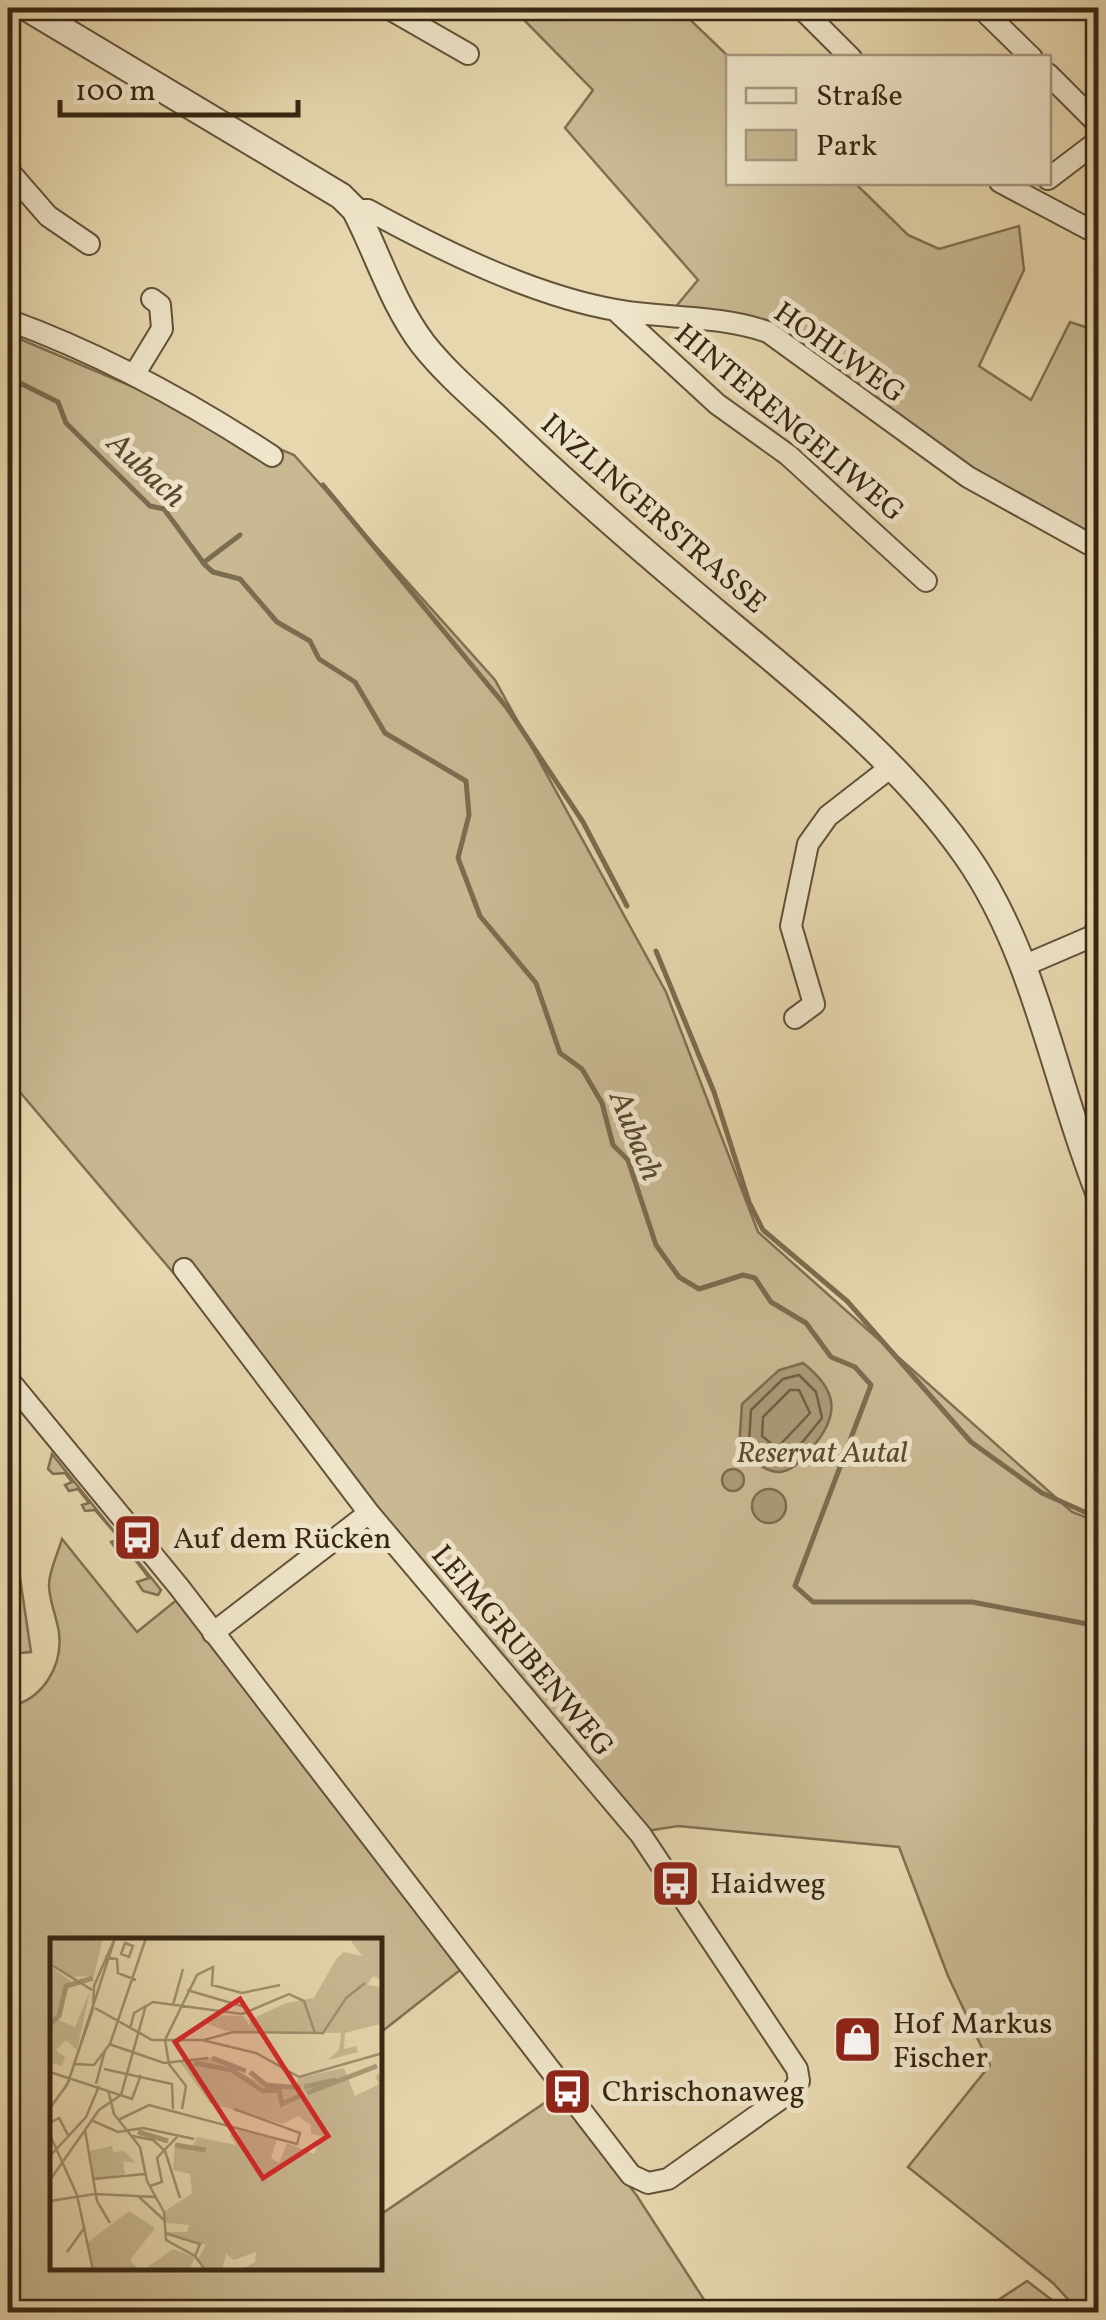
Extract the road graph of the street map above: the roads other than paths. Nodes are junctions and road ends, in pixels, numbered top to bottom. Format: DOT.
graph roads {
  1 [pos="27,8"];
  2 [pos="388,8"];
  3 [pos="801,8"];
  4 [pos="981,8"];
  5 [pos="468,54"];
  6 [pos="848,55"];
  7 [pos="1029,55"];
  8 [pos="1051,77"];
  9 [pos="1098,124"];
  10 [pos="1098,140"];
  11 [pos="8,170"];
  12 [pos="1051,177"];
  13 [pos="1004,185"];
  14 [pos="1041,185"];
  15 [pos="1024,198"];
  16 [pos="355,210"];
  17 [pos="1098,234"];
  18 [pos="89,244"];
  19 [pos="152,299"];
  20 [pos="614,310"];
  21 [pos="8,320"];
  22 [pos="134,375"];
  23 [pos="272,456"];
  24 [pos="1098,549"];
  25 [pos="926,581"];
  26 [pos="891,767"];
  27 [pos="1098,925"];
  28 [pos="1023,966"];
  29 [pos="795,1018"];
  30 [pos="1098,1190"];
  31 [pos="184,1269"];
  32 [pos="8,1379"];
  33 [pos="369,1514"];
  34 [pos="213,1633"];
  1 -- 16 [label="street, INZLINGERSTRASSE"];
  2 -- 5 [label="street"];
  3 -- 6 [label="street"];
  4 -- 7 [label="street"];
  8 -- 9 [label="street"];
  10 -- 12 [label="street"];
  11 -- 18 [label="street"];
  13 -- 15 [label="street"];
  14 -- 15 [label="street"];
  15 -- 17 [label="street"];
  16 -- 20 [label="street, HOHLWEG"];
  16 -- 26 [label="street, INZLINGERSTRASSE"];
  19 -- 22 [label="street"];
  20 -- 24 [label="street, HOHLWEG"];
  20 -- 25 [label="street, HINTERENGELIWEG"];
  21 -- 22 [label="street"];
  22 -- 23 [label="street"];
  26 -- 28 [label="street, INZLINGERSTRASSE"];
  26 -- 29 [label="street"];
  27 -- 28 [label="street"];
  28 -- 30 [label="street, INZLINGERSTRASSE"];
  31 -- 33 [label="street, LEIMGRUBENWEG"];
  32 -- 34 [label="street"];
  33 -- 34 [label="street"];
  33 -- 34 [label="street, LEIMGRUBENWEG"];
}
